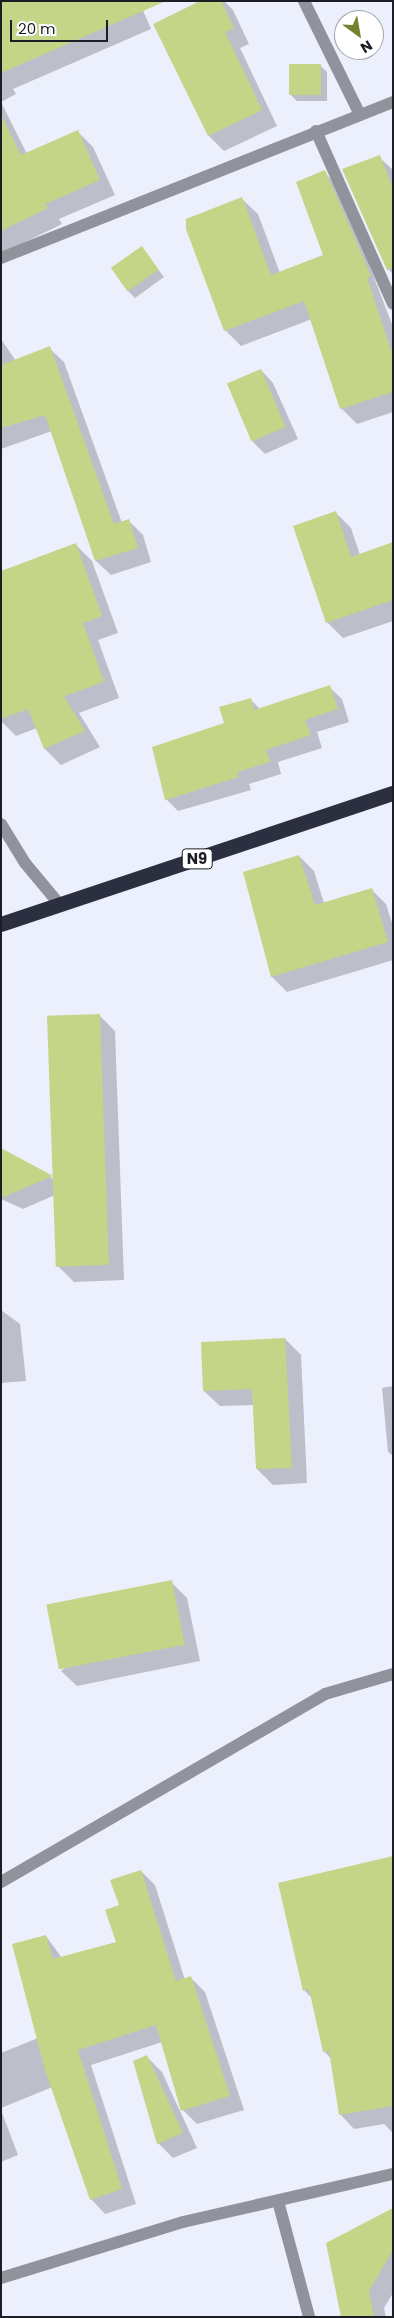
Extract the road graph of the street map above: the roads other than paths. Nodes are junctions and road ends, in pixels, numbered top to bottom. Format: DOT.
graph roads {
  1 [pos="304,1"];
  2 [pos="393,102"];
  3 [pos="360,115"];
  4 [pos="316,131"];
  5 [pos="1,258"];
  6 [pos="393,304"];
  7 [pos="393,793"];
  8 [pos="1,824"];
  9 [pos="60,905"];
  10 [pos="1,924"];
  11 [pos="393,1674"];
  12 [pos="1,1882"];
  13 [pos="393,2174"];
  14 [pos="278,2201"];
  15 [pos="1,2278"];
  16 [pos="309,2317"];
  1 -- 3 [label="street"];
  2 -- 3 [label="street"];
  3 -- 4 [label="street"];
  4 -- 5 [label="street"];
  4 -- 6 [label="street"];
  7 -- 9 [label="highway, N9"];
  8 -- 9 [label="street"];
  9 -- 10 [label="highway, N9"];
  11 -- 12 [label="street"];
  13 -- 14 [label="street"];
  14 -- 15 [label="street"];
  14 -- 16 [label="street"];
}
